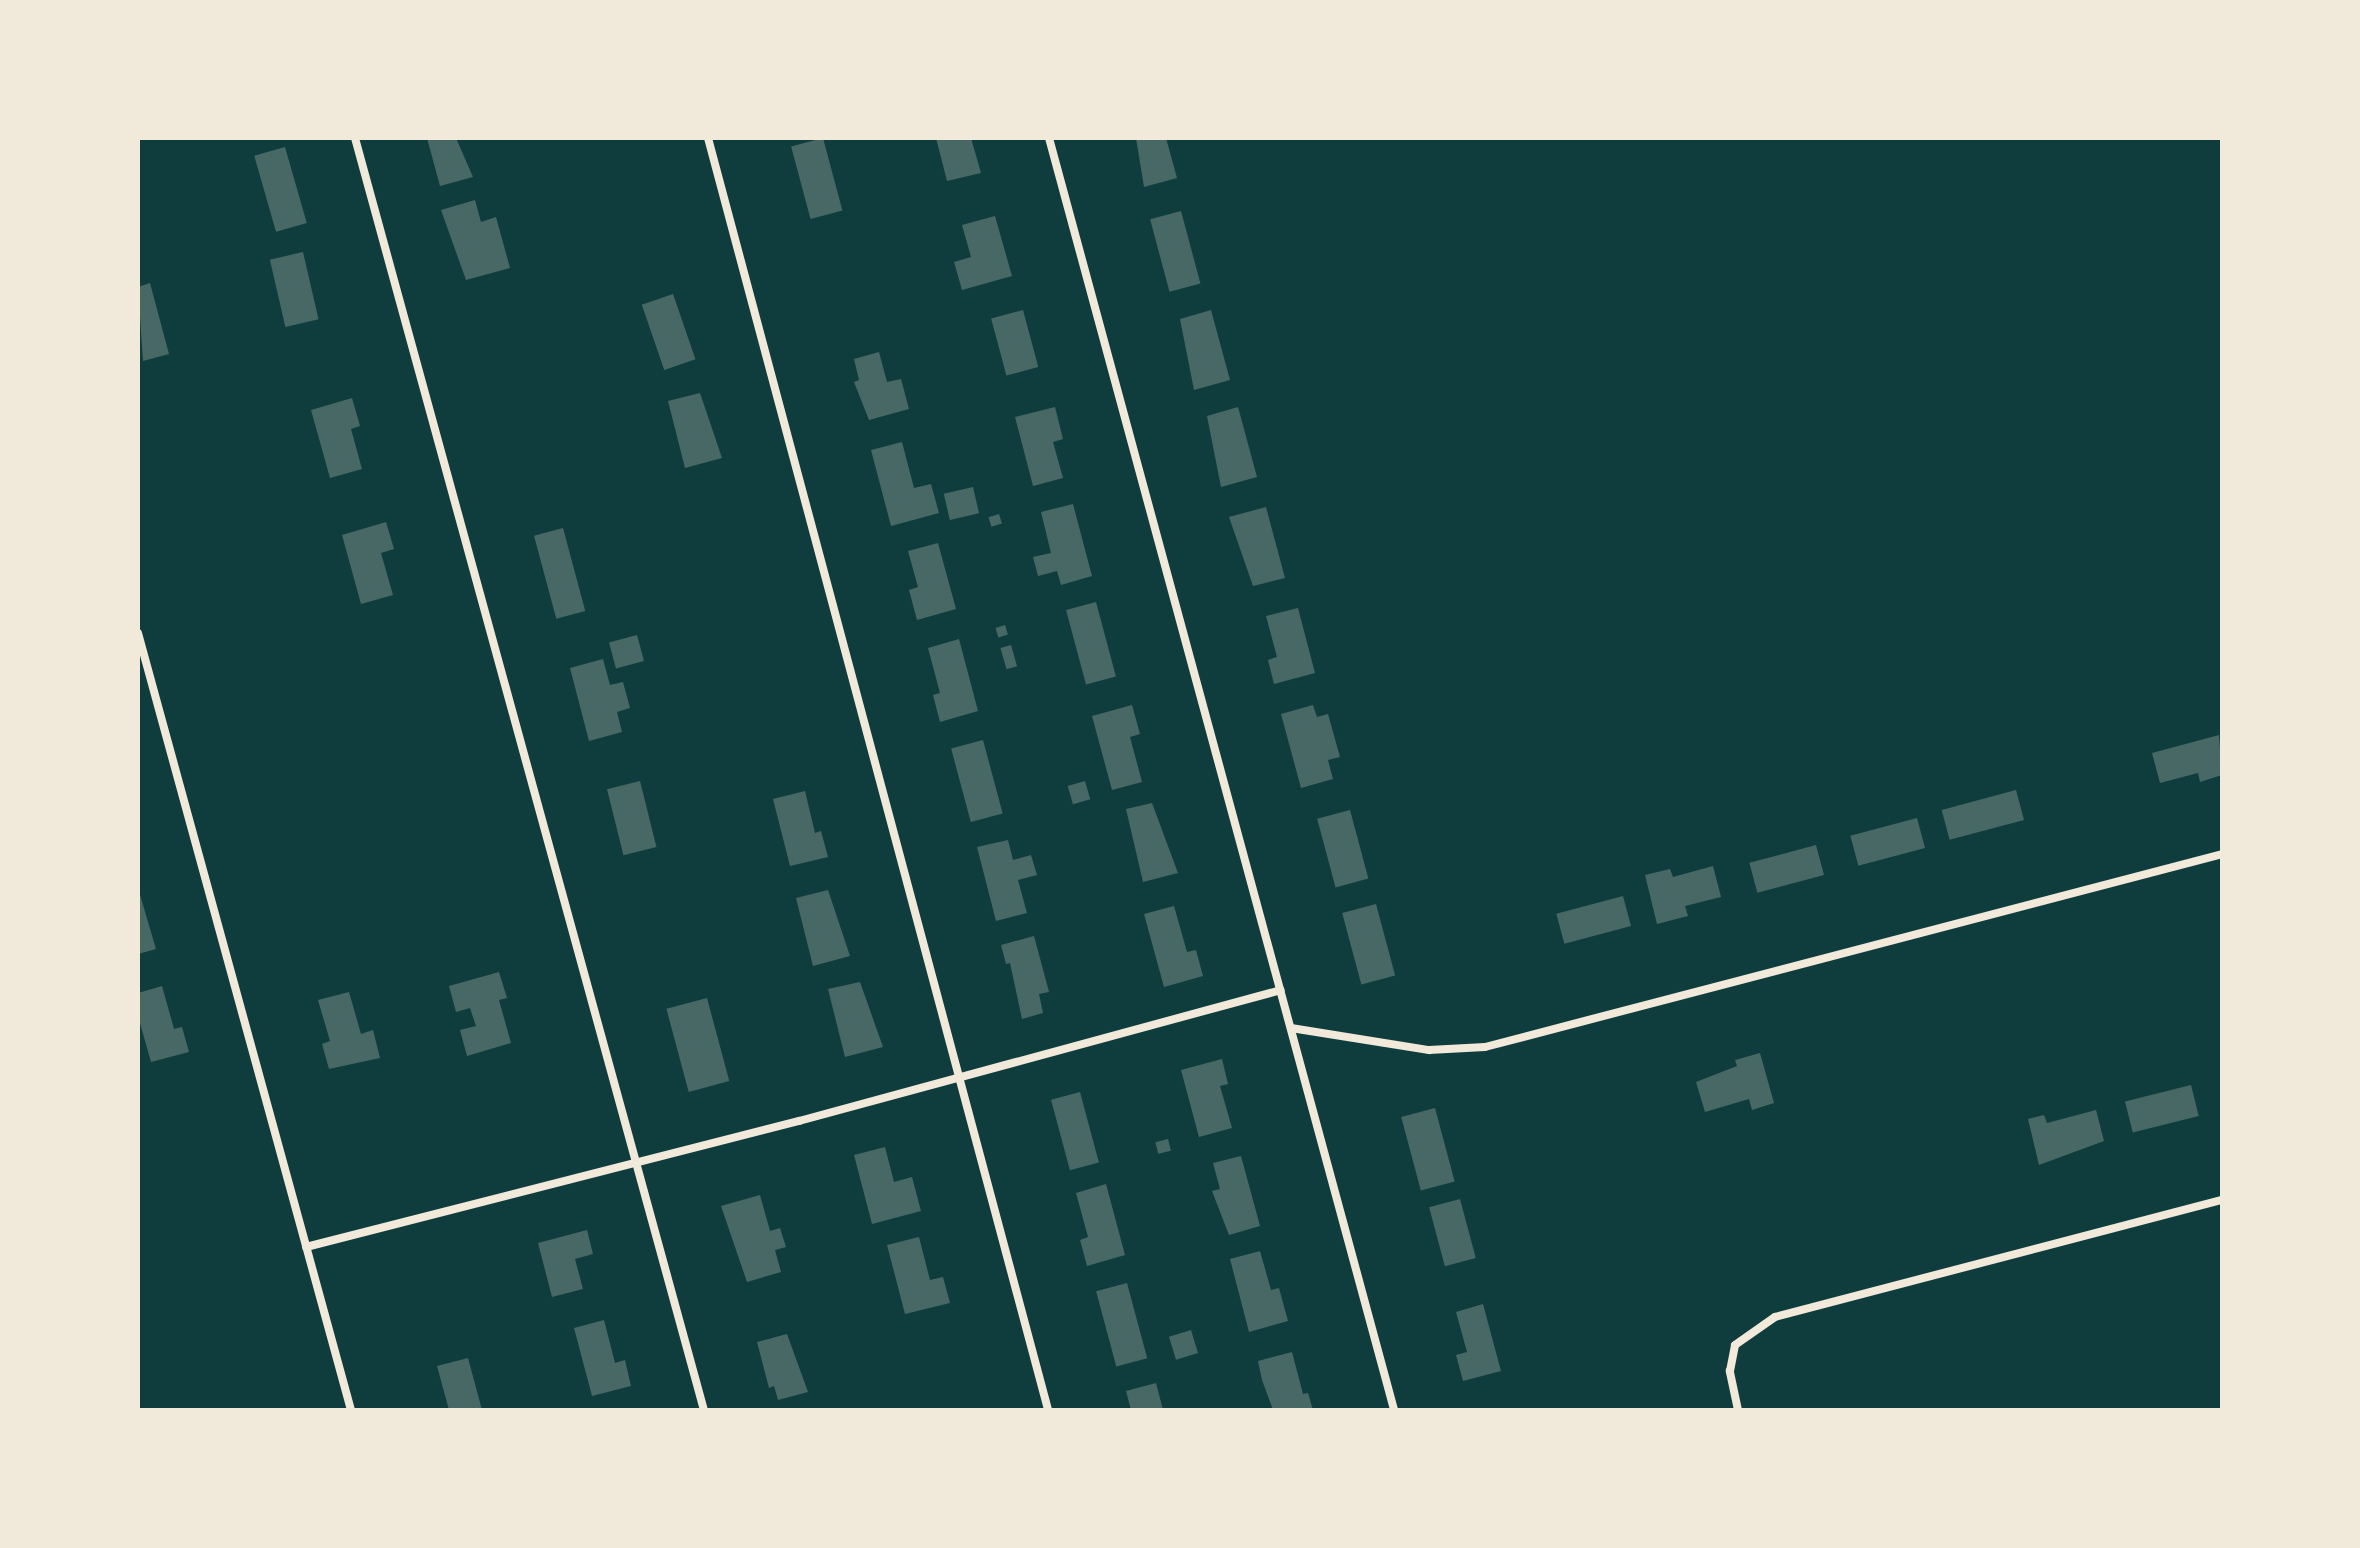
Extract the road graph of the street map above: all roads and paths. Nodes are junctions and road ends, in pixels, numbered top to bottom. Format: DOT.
graph roads {
  1 [pos="355,138"];
  2 [pos="708,138"];
  3 [pos="1049,138"];
  4 [pos="138,633"];
  5 [pos="2222,854"];
  6 [pos="1281,990"];
  7 [pos="1291,1028"];
  8 [pos="960,1075"];
  9 [pos="637,1162"];
  10 [pos="2222,1200"];
  11 [pos="306,1247"];
  12 [pos="351,1410"];
  13 [pos="704,1410"];
  14 [pos="1048,1410"];
  15 [pos="1394,1410"];
  16 [pos="1738,1410"];
  1 -- 9 [label="street"];
  2 -- 8 [label="street"];
  3 -- 6 [label="street"];
  4 -- 11 [label="street"];
  5 -- 7 [label="street"];
  6 -- 7 [label="street"];
  6 -- 8 [label="street"];
  7 -- 15 [label="street"];
  8 -- 9 [label="street"];
  8 -- 14 [label="street"];
  9 -- 11 [label="street"];
  9 -- 13 [label="street"];
  10 -- 16 [label="street"];
  11 -- 12 [label="street"];
}
